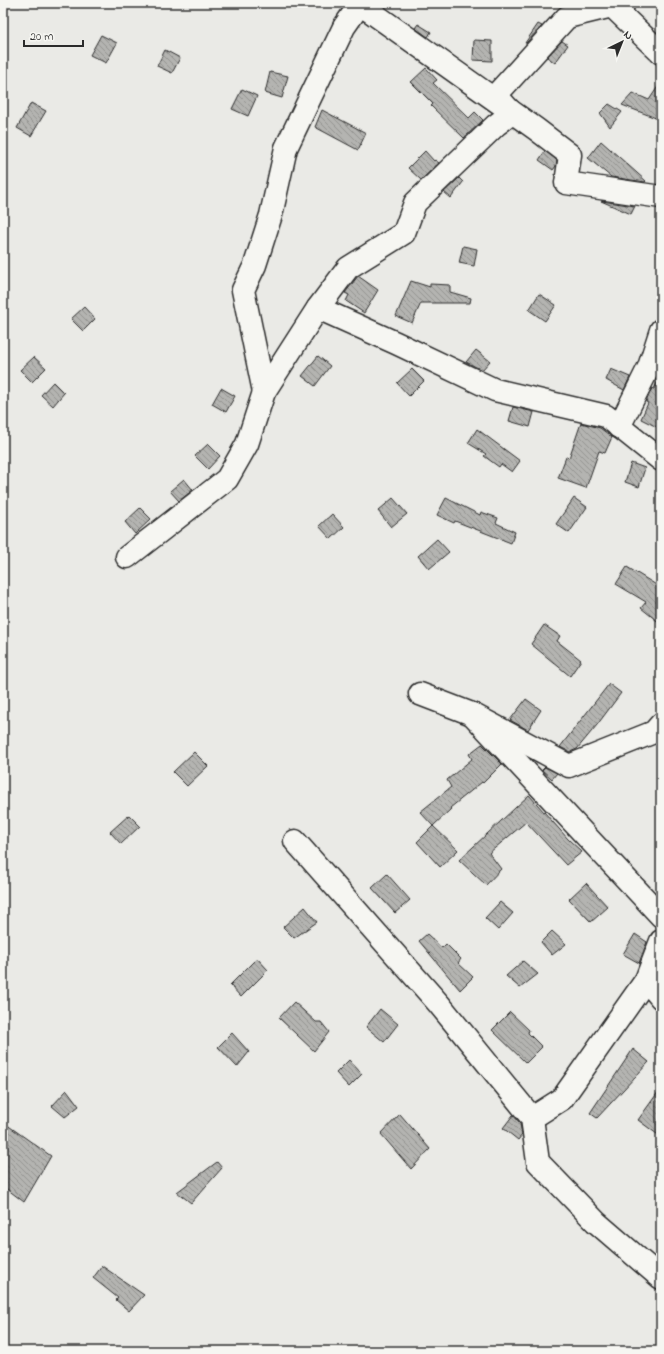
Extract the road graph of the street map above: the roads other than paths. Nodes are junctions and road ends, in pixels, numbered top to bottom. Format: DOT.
graph roads {
  1 [pos="614,4"];
  2 [pos="661,53"];
  3 [pos="512,113"];
  4 [pos="661,197"];
  5 [pos="318,308"];
  6 [pos="661,330"];
  7 [pos="264,392"];
  8 [pos="619,427"];
  9 [pos="661,460"];
  10 [pos="127,557"];
  11 [pos="420,694"];
  12 [pos="472,714"];
  13 [pos="661,724"];
  14 [pos="295,841"];
  15 [pos="661,916"];
  16 [pos="661,941"];
  17 [pos="646,980"];
  18 [pos="661,998"];
  19 [pos="532,1118"];
  20 [pos="661,1278"];
  1 -- 2 [label="street"];
  1 -- 3 [label="street"];
  3 -- 4 [label="street"];
  3 -- 5 [label="street"];
  3 -- 7 [label="street"];
  5 -- 7 [label="street"];
  5 -- 8 [label="street"];
  6 -- 8 [label="street"];
  7 -- 10 [label="street"];
  8 -- 9 [label="street"];
  11 -- 12 [label="street"];
  12 -- 13 [label="street"];
  12 -- 15 [label="street"];
  14 -- 19 [label="street"];
  16 -- 17 [label="street"];
  17 -- 18 [label="street"];
  17 -- 19 [label="street"];
  19 -- 20 [label="street"];
}
